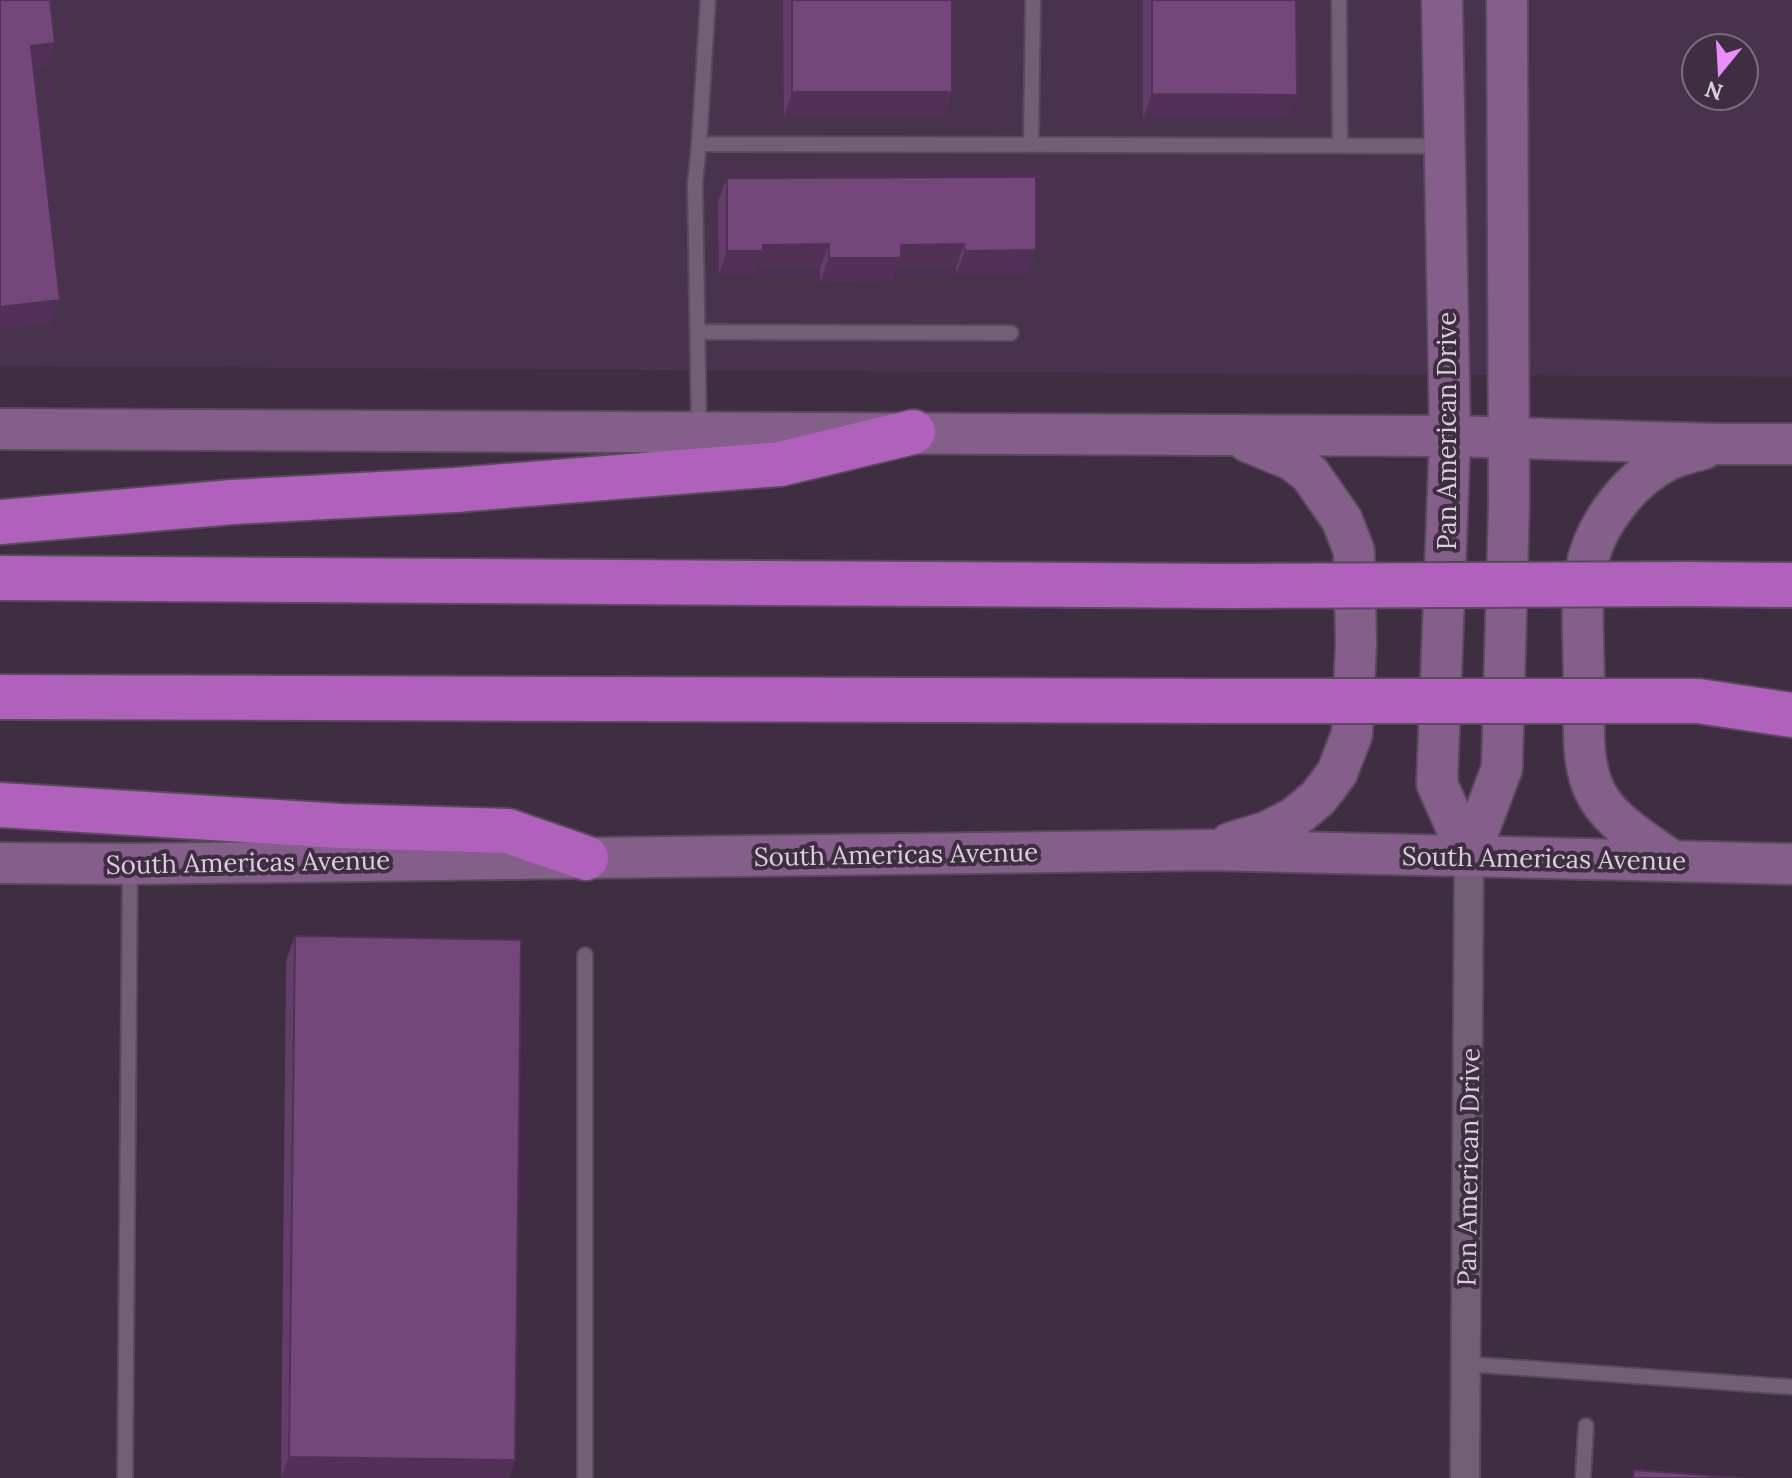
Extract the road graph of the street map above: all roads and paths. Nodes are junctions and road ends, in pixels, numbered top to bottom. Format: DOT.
graph roads {
  1 [pos="708,0"];
  2 [pos="1033,0"];
  3 [pos="1339,0"];
  4 [pos="1442,0"];
  5 [pos="1507,0"];
  6 [pos="699,144"];
  7 [pos="1031,144"];
  8 [pos="1340,144"];
  9 [pos="1444,146"];
  10 [pos="698,332"];
  11 [pos="1011,333"];
  12 [pos="0,429"];
  13 [pos="699,432"];
  14 [pos="913,432"];
  15 [pos="1230,435"];
  16 [pos="1450,436"];
  17 [pos="1510,437"];
  18 [pos="1719,444"];
  19 [pos="1792,444"];
  20 [pos="0,522"];
  21 [pos="0,578"];
  22 [pos="1792,585"];
  23 [pos="0,697"];
  24 [pos="1698,701"];
  25 [pos="1792,701"];
  26 [pos="1792,715"];
  27 [pos="0,805"];
  28 [pos="1211,850"];
  29 [pos="1469,856"];
  30 [pos="586,858"];
  31 [pos="1672,861"];
  32 [pos="0,863"];
  33 [pos="130,864"];
  34 [pos="1792,864"];
  35 [pos="585,955"];
  36 [pos="1466,1364"];
  37 [pos="1792,1387"];
  38 [pos="1586,1426"];
  39 [pos="125,1478"];
  40 [pos="585,1478"];
  41 [pos="1465,1478"];
  42 [pos="1583,1478"];
  1 -- 6 [label="lane"];
  2 -- 7 [label="lane"];
  3 -- 8 [label="lane"];
  4 -- 9 [label="main road, Pan American Drive"];
  5 -- 17 [label="main road, Pan American Drive"];
  6 -- 7 [label="lane"];
  6 -- 10 [label="lane"];
  7 -- 8 [label="lane"];
  8 -- 9 [label="lane"];
  9 -- 16 [label="main road, Pan American Drive"];
  10 -- 11 [label="lane"];
  10 -- 13 [label="lane"];
  12 -- 13 [label="main road"];
  13 -- 14 [label="main road"];
  14 -- 15 [label="main road"];
  14 -- 20 [label="highway"];
  15 -- 16 [label="main road"];
  15 -- 28 [label="main road"];
  16 -- 17 [label="main road"];
  16 -- 29 [label="main road, Pan American Drive"];
  17 -- 18 [label="main road"];
  17 -- 29 [label="main road, Pan American Drive"];
  18 -- 19 [label="main road"];
  18 -- 31 [label="main road"];
  21 -- 22 [label="highway, bridge"];
  23 -- 24 [label="highway, bridge"];
  24 -- 25 [label="highway"];
  24 -- 26 [label="highway"];
  27 -- 30 [label="highway"];
  28 -- 29 [label="main road, South Americas Avenue"];
  28 -- 30 [label="main road, South Americas Avenue"];
  29 -- 31 [label="main road, South Americas Avenue"];
  29 -- 36 [label="street, Pan American Drive"];
  30 -- 33 [label="main road, South Americas Avenue"];
  31 -- 34 [label="main road, South Americas Avenue"];
  32 -- 33 [label="main road, South Americas Avenue"];
  33 -- 39 [label="lane"];
  35 -- 40 [label="lane"];
  36 -- 37 [label="lane"];
  36 -- 41 [label="street, Pan American Drive"];
  38 -- 42 [label="lane"];
}
